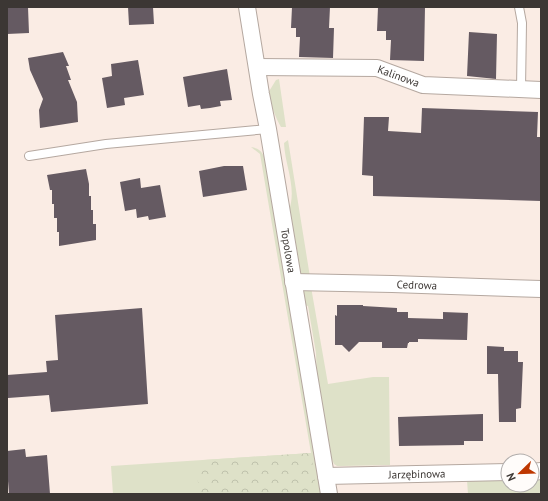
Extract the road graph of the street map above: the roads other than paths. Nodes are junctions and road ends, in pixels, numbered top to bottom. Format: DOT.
graph roads {
  1 [pos="247,7"];
  2 [pos="519,7"];
  3 [pos="257,67"];
  4 [pos="521,89"];
  5 [pos="541,90"];
  6 [pos="268,129"];
  7 [pos="29,156"];
  8 [pos="293,282"];
  9 [pos="541,289"];
  10 [pos="500,472"];
  11 [pos="326,476"];
  12 [pos="329,494"];
  1 -- 3 [label="street, Topolowa"];
  2 -- 4 [label="lane"];
  3 -- 4 [label="street, Kalinowa"];
  3 -- 6 [label="street, Topolowa"];
  4 -- 5 [label="street, Kalinowa"];
  6 -- 7 [label="lane"];
  6 -- 8 [label="street, Topolowa"];
  8 -- 9 [label="street, Cedrowa"];
  8 -- 11 [label="street, Topolowa"];
  10 -- 11 [label="street, Jarzębinowa"];
  11 -- 12 [label="street, Topolowa"];
}
